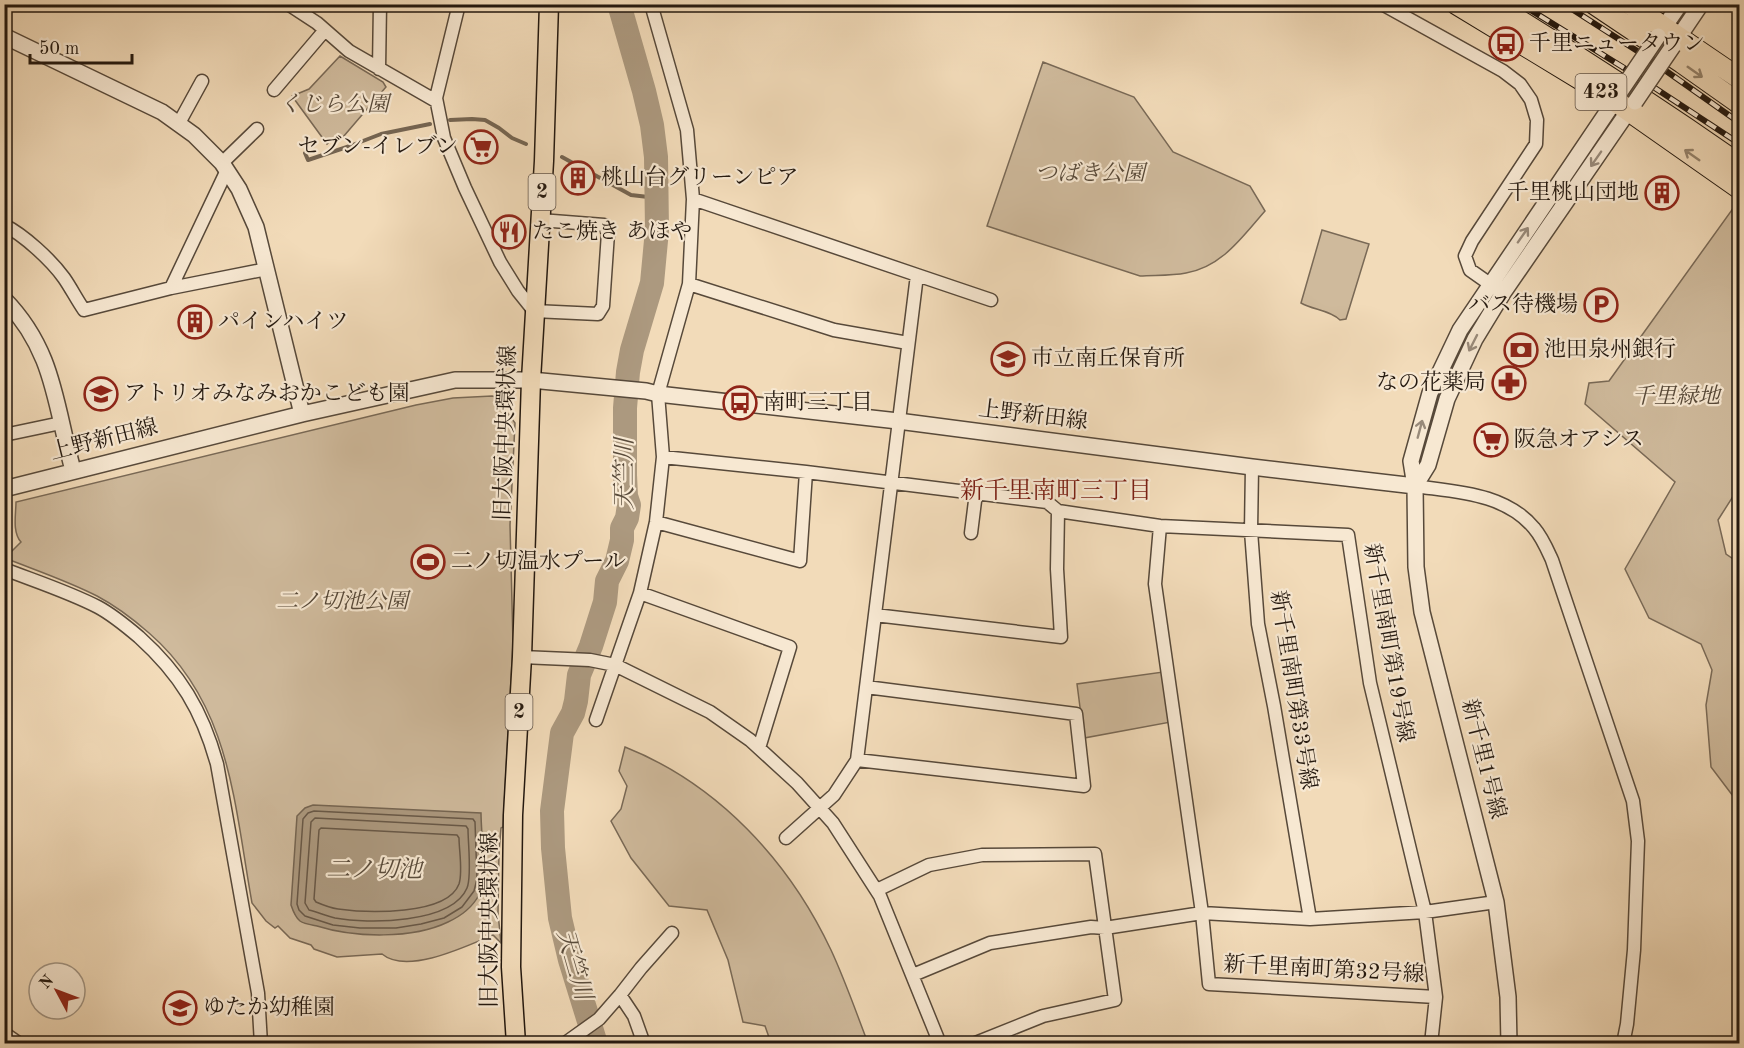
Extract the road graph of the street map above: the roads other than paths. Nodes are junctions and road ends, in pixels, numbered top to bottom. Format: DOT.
graph roads {
  1 [pos="6,4"];
  2 [pos="288,4"];
  3 [pos="380,4"];
  4 [pos="459,4"];
  5 [pos="549,4"];
  6 [pos="651,4"];
  7 [pos="1382,4"];
  8 [pos="1455,4"];
  9 [pos="1493,4"];
  10 [pos="1594,4"];
  11 [pos="1630,4"];
  12 [pos="1680,4"];
  13 [pos="1701,4"];
  14 [pos="4,9"];
  15 [pos="325,30"];
  16 [pos="4,36"];
  17 [pos="1668,36"];
  18 [pos="379,69"];
  19 [pos="1740,79"];
  20 [pos="202,81"];
  21 [pos="274,90"];
  22 [pos="436,101"];
  23 [pos="1625,101"];
  24 [pos="1740,104"];
  25 [pos="179,123"];
  26 [pos="257,129"];
  27 [pos="1740,165"];
  28 [pos="225,167"];
  29 [pos="1740,189"];
  30 [pos="693,199"];
  31 [pos="540,220"];
  32 [pos="4,225"];
  33 [pos="267,269"];
  34 [pos="917,275"];
  35 [pos="689,284"];
  36 [pos="1489,284"];
  37 [pos="171,288"];
  38 [pos="1503,293"];
  39 [pos="4,299"];
  40 [pos="991,300"];
  41 [pos="534,311"];
  42 [pos="908,343"];
  43 [pos="531,380"];
  44 [pos="652,392"];
  45 [pos="302,414"];
  46 [pos="898,421"];
  47 [pos="61,423"];
  48 [pos="4,435"];
  49 [pos="663,457"];
  50 [pos="1252,467"];
  51 [pos="73,470"];
  52 [pos="806,472"];
  53 [pos="892,484"];
  54 [pos="1415,486"];
  55 [pos="4,489"];
  56 [pos="976,493"];
  57 [pos="1058,511"];
  58 [pos="656,522"];
  59 [pos="1160,526"];
  60 [pos="1251,531"];
  61 [pos="971,533"];
  62 [pos="4,569"];
  63 [pos="640,593"];
  64 [pos="875,615"];
  65 [pos="522,657"];
  66 [pos="615,665"];
  67 [pos="866,687"];
  68 [pos="596,720"];
  69 [pos="759,748"];
  70 [pos="857,760"];
  71 [pos="820,807"];
  72 [pos="786,838"];
  73 [pos="877,890"];
  74 [pos="1496,902"];
  75 [pos="1425,912"];
  76 [pos="1202,913"];
  77 [pos="1310,918"];
  78 [pos="1105,928"];
  79 [pos="672,933"];
  80 [pos="913,975"];
  81 [pos="620,995"];
  82 [pos="1436,998"];
  83 [pos="4,1035"];
  84 [pos="17,1044"];
  85 [pos="261,1044"];
  86 [pos="516,1044"];
  87 [pos="564,1044"];
  88 [pos="644,1044"];
  89 [pos="940,1044"];
  90 [pos="973,1044"];
  91 [pos="1431,1044"];
  92 [pos="1509,1044"];
  93 [pos="1623,1044"];
  1 -- 14 [label="street"];
  2 -- 15 [label="street"];
  3 -- 18 [label="street"];
  4 -- 22 [label="street"];
  5 -- 31 [label="main road, 旧大阪中央環状線 / 2"];
  6 -- 30 [label="street"];
  7 -- 36 [label="street"];
  8 -- 23 [label="highway, 423"];
  9 -- 27 [label="highway, 423"];
  10 -- 24 [label="highway, one-way"];
  11 -- 17 [label="highway"];
  12 -- 17 [label="street"];
  13 -- 17 [label="street"];
  15 -- 18 [label="street"];
  15 -- 21 [label="street"];
  16 -- 25 [label="street"];
  17 -- 19 [label="highway"];
  17 -- 23 [label="street, bridge"];
  18 -- 22 [label="street"];
  20 -- 25 [label="street"];
  22 -- 41 [label="street"];
  29 -- 23 [label="highway, 423, one-way"];
  36 -- 23 [label="street, 新千里1号線, one-way"];
  23 -- 38 [label="street, 新千里1号線, one-way"];
  25 -- 28 [label="street"];
  26 -- 28 [label="street"];
  28 -- 33 [label="street"];
  28 -- 37 [label="street"];
  30 -- 34 [label="street"];
  30 -- 35 [label="street"];
  31 -- 41 [label="main road, 旧大阪中央環状線 / 2"];
  31 -- 41 [label="street"];
  32 -- 37 [label="street"];
  33 -- 37 [label="street"];
  33 -- 45 [label="street"];
  34 -- 40 [label="street"];
  34 -- 42 [label="street"];
  35 -- 42 [label="street"];
  35 -- 44 [label="street"];
  36 -- 38 [label="street"];
  54 -- 36 [label="street, 新千里1号線, one-way"];
  38 -- 54 [label="street, 新千里1号線, one-way"];
  39 -- 47 [label="street"];
  41 -- 43 [label="main road, 旧大阪中央環状線 / 2"];
  42 -- 46 [label="street"];
  43 -- 44 [label="street, 上野新田線"];
  43 -- 45 [label="street, 上野新田線"];
  43 -- 65 [label="main road, 旧大阪中央環状線 / 2"];
  44 -- 46 [label="street, 上野新田線"];
  44 -- 49 [label="street"];
  45 -- 51 [label="street, 上野新田線"];
  46 -- 50 [label="street, 上野新田線"];
  46 -- 53 [label="street"];
  47 -- 48 [label="street"];
  47 -- 51 [label="street"];
  49 -- 52 [label="street, 新千里南町第19号線"];
  49 -- 58 [label="street"];
  50 -- 54 [label="street, 上野新田線"];
  50 -- 60 [label="street, 新千里南町第33号線"];
  51 -- 55 [label="street, 上野新田線"];
  52 -- 53 [label="street, 新千里南町第19号線"];
  52 -- 58 [label="street"];
  53 -- 56 [label="street, 新千里南町第19号線"];
  53 -- 64 [label="street"];
  54 -- 74 [label="street, 新千里1号線"];
  54 -- 93 [label="street"];
  56 -- 57 [label="street, 新千里南町第19号線"];
  56 -- 61 [label="street"];
  57 -- 59 [label="street, 新千里南町第19号線"];
  57 -- 64 [label="street"];
  58 -- 63 [label="street"];
  59 -- 60 [label="street, 新千里南町第19号線"];
  59 -- 76 [label="street"];
  60 -- 75 [label="street, 新千里南町第19号線"];
  60 -- 77 [label="street, 新千里南町第33号線"];
  62 -- 85 [label="street"];
  63 -- 66 [label="street"];
  63 -- 69 [label="street"];
  64 -- 67 [label="street"];
  65 -- 66 [label="street"];
  65 -- 86 [label="main road, 旧大阪中央環状線 / 2"];
  66 -- 68 [label="street"];
  66 -- 69 [label="street"];
  67 -- 70 [label="street"];
  67 -- 70 [label="street"];
  69 -- 71 [label="street"];
  70 -- 71 [label="street"];
  71 -- 72 [label="street"];
  71 -- 73 [label="street"];
  73 -- 78 [label="street"];
  73 -- 80 [label="street"];
  74 -- 75 [label="street"];
  74 -- 92 [label="street, 新千里1号線"];
  75 -- 77 [label="street"];
  75 -- 82 [label="street, 新千里南町第19号線"];
  76 -- 77 [label="street"];
  76 -- 78 [label="street"];
  76 -- 82 [label="street, 新千里南町第32号線"];
  78 -- 80 [label="street"];
  78 -- 90 [label="street"];
  79 -- 81 [label="street"];
  80 -- 89 [label="street"];
  81 -- 87 [label="street"];
  81 -- 88 [label="street"];
  82 -- 91 [label="street, 新千里南町第19号線"];
  83 -- 84 [label="street"];
}
